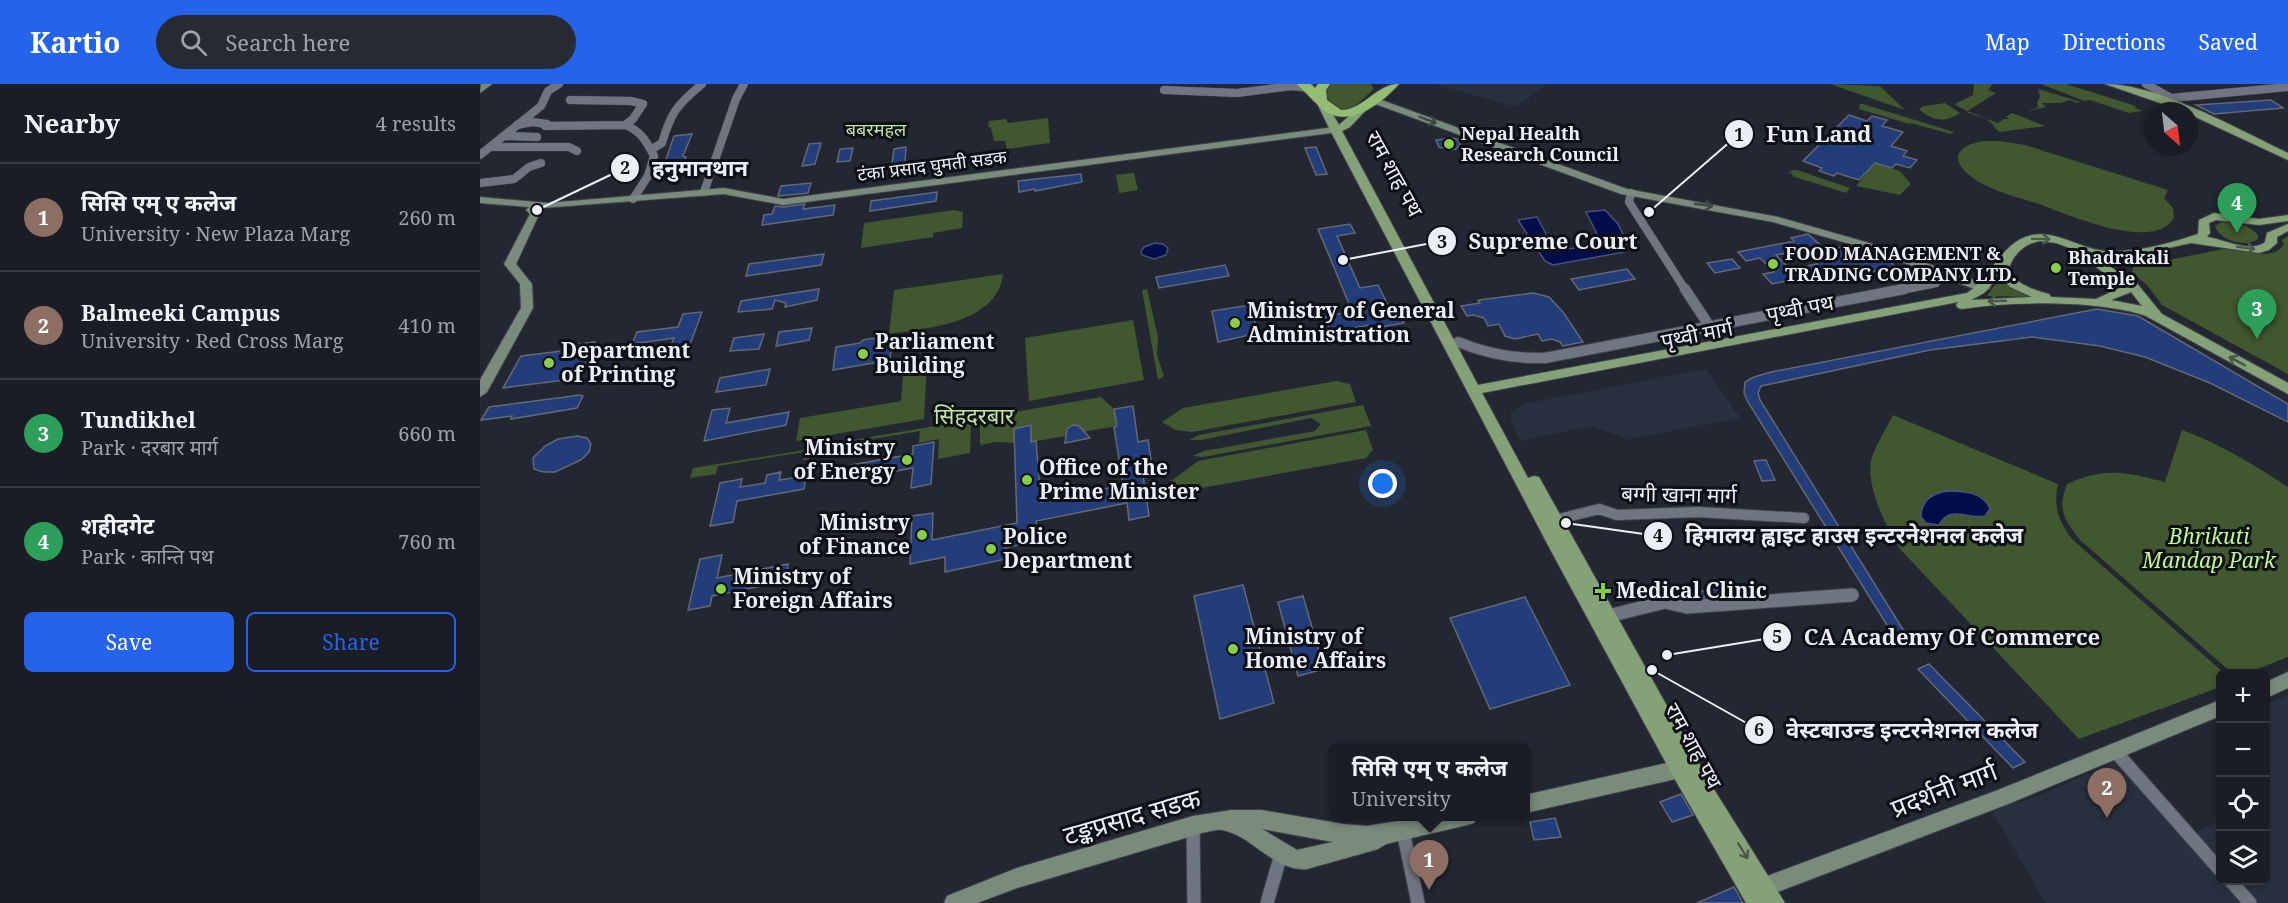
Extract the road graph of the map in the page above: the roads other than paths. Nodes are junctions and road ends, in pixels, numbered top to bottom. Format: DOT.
graph roads {
  1 [pos="487,84"];
  2 [pos="559,84"];
  3 [pos="702,84"];
  4 [pos="744,84"];
  5 [pos="1324,84"];
  6 [pos="1374,84"];
  7 [pos="1393,84"];
  8 [pos="2103,84"];
  9 [pos="2110,84"];
  10 [pos="2146,84"];
  11 [pos="1305,86"];
  12 [pos="2288,87"];
  13 [pos="480,90"];
  14 [pos="1164,90"];
  15 [pos="1374,99"];
  16 [pos="570,100"];
  17 [pos="1320,100"];
  18 [pos="2170,100"];
  19 [pos="2164,102"];
  20 [pos="1362,109"];
  21 [pos="2198,117"];
  22 [pos="517,125"];
  23 [pos="625,125"];
  24 [pos="1346,125"];
  25 [pos="1334,128"];
  26 [pos="505,135"];
  27 [pos="537,137"];
  28 [pos="490,147"];
  29 [pos="576,150"];
  30 [pos="653,154"];
  31 [pos="480,155"];
  32 [pos="2288,159"];
  33 [pos="541,163"];
  34 [pos="480,183"];
  35 [pos="704,192"];
  36 [pos="1628,193"];
  37 [pos="633,199"];
  38 [pos="480,200"];
  39 [pos="538,212"];
  40 [pos="2288,218"];
  41 [pos="2288,227"];
  42 [pos="2192,240"];
  43 [pos="2073,246"];
  44 [pos="2120,254"];
  45 [pos="2004,263"];
  46 [pos="1936,284"];
  47 [pos="1983,288"];
  48 [pos="2072,302"];
  49 [pos="2091,302"];
  50 [pos="1920,310"];
  51 [pos="2158,317"];
  52 [pos="1708,327"];
  53 [pos="1458,342"];
  54 [pos="2288,389"];
  55 [pos="480,392"];
  56 [pos="1481,394"];
  57 [pos="1804,518"];
  58 [pos="1555,520"];
  59 [pos="1852,595"];
  60 [pos="1608,616"];
  61 [pos="2288,680"];
  62 [pos="2270,688"];
  63 [pos="2216,710"];
  64 [pos="2115,751"];
  65 [pos="1685,768"];
  66 [pos="1530,803"];
  67 [pos="1218,820"];
  68 [pos="1446,821"];
  69 [pos="1192,825"];
  70 [pos="1305,827"];
  71 [pos="1403,831"];
  72 [pos="1282,851"];
  73 [pos="1307,859"];
  74 [pos="2216,865"];
  75 [pos="1271,884"];
  76 [pos="2234,885"];
  77 [pos="1762,896"];
  78 [pos="954,903"];
  79 [pos="1194,903"];
  80 [pos="1267,903"];
  81 [pos="1418,903"];
  82 [pos="2250,903"];
  1 -- 13 [label="street"];
  2 -- 22 [label="street"];
  3 -- 30 [label="street"];
  4 -- 35 [label="street"];
  5 -- 17 [label="highway"];
  6 -- 15 [label="highway"];
  7 -- 15 [label="highway"];
  8 -- 19 [label="main road"];
  9 -- 18 [label="main road"];
  10 -- 18 [label="street"];
  11 -- 14 [label="street"];
  11 -- 17 [label="highway"];
  12 -- 18 [label="street"];
  15 -- 20 [label="highway"];
  15 -- 36 [label="street, one-way"];
  16 -- 23 [label="street"];
  17 -- 20 [label="highway"];
  17 -- 25 [label="main road"];
  18 -- 32 [label="main road"];
  20 -- 24 [label="main road"];
  21 -- 32 [label="main road"];
  22 -- 23 [label="street"];
  22 -- 26 [label="street"];
  23 -- 30 [label="street"];
  24 -- 25 [label="main road, राम शाह पथ"];
  24 -- 53 [label="main road, राम शाह पथ"];
  25 -- 35 [label="street, टंका प्रसाद घुमती सडक"];
  25 -- 56 [label="main road, राम शाह पथ"];
  26 -- 27 [label="street"];
  26 -- 28 [label="street"];
  28 -- 29 [label="street"];
  28 -- 31 [label="street"];
  30 -- 37 [label="street"];
  33 -- 34 [label="street"];
  35 -- 37 [label="street, टंका प्रसाद घुमती सडक"];
  36 -- 47 [label="street, one-way"];
  36 -- 52 [label="street"];
  37 -- 39 [label="street, टंका प्रसाद घुमती सडक"];
  38 -- 39 [label="street, टंका प्रसाद घुमती सडक"];
  39 -- 55 [label="street"];
  40 -- 42 [label="main road"];
  42 -- 41 [label="main road, one-way"];
  42 -- 44 [label="main road"];
  43 -- 44 [label="main road"];
  45 -- 43 [label="main road, one-way"];
  43 -- 49 [label="main road"];
  44 -- 51 [label="main road"];
  45 -- 47 [label="main road"];
  45 -- 48 [label="main road"];
  46 -- 52 [label="street"];
  47 -- 50 [label="main road, पृथ्वी मार्ग"];
  48 -- 49 [label="main road"];
  48 -- 50 [label="main road, one-way"];
  49 -- 51 [label="main road"];
  50 -- 56 [label="main road, पृथ्वी मार्ग"];
  54 -- 51 [label="main road, one-way"];
  52 -- 53 [label="street"];
  53 -- 56 [label="main road, राम शाह पथ"];
  56 -- 58 [label="main road, राम शाह पथ"];
  56 -- 65 [label="main road, राम शाह पथ"];
  57 -- 58 [label="street, बग्गी खाना मार्ग"];
  58 -- 60 [label="main road, राम शाह पथ"];
  59 -- 60 [label="street"];
  60 -- 65 [label="main road, राम शाह पथ"];
  61 -- 62 [label="street"];
  63 -- 64 [label="street, प्रदर्शनी मार्ग"];
  64 -- 74 [label="street"];
  64 -- 77 [label="street, प्रदर्शनी मार्ग"];
  65 -- 66 [label="street"];
  65 -- 77 [label="main road, राम शाह पथ"];
  67 -- 69 [label="street, टङ्कप्रसाद सडक"];
  67 -- 70 [label="street, टङ्कप्रसाद सडक"];
  67 -- 72 [label="street"];
  68 -- 71 [label="street, टङ्कप्रसाद सडक"];
  69 -- 78 [label="street, टङ्कप्रसाद सडक"];
  69 -- 79 [label="street"];
  70 -- 71 [label="street, टङ्कप्रसाद सडक"];
  70 -- 72 [label="street"];
  70 -- 73 [label="street"];
  71 -- 73 [label="street, टङ्कप्रसाद सडक"];
  71 -- 81 [label="street"];
  72 -- 73 [label="street"];
  72 -- 75 [label="street"];
  73 -- 75 [label="street"];
  75 -- 80 [label="street"];
  76 -- 82 [label="street"];
}
